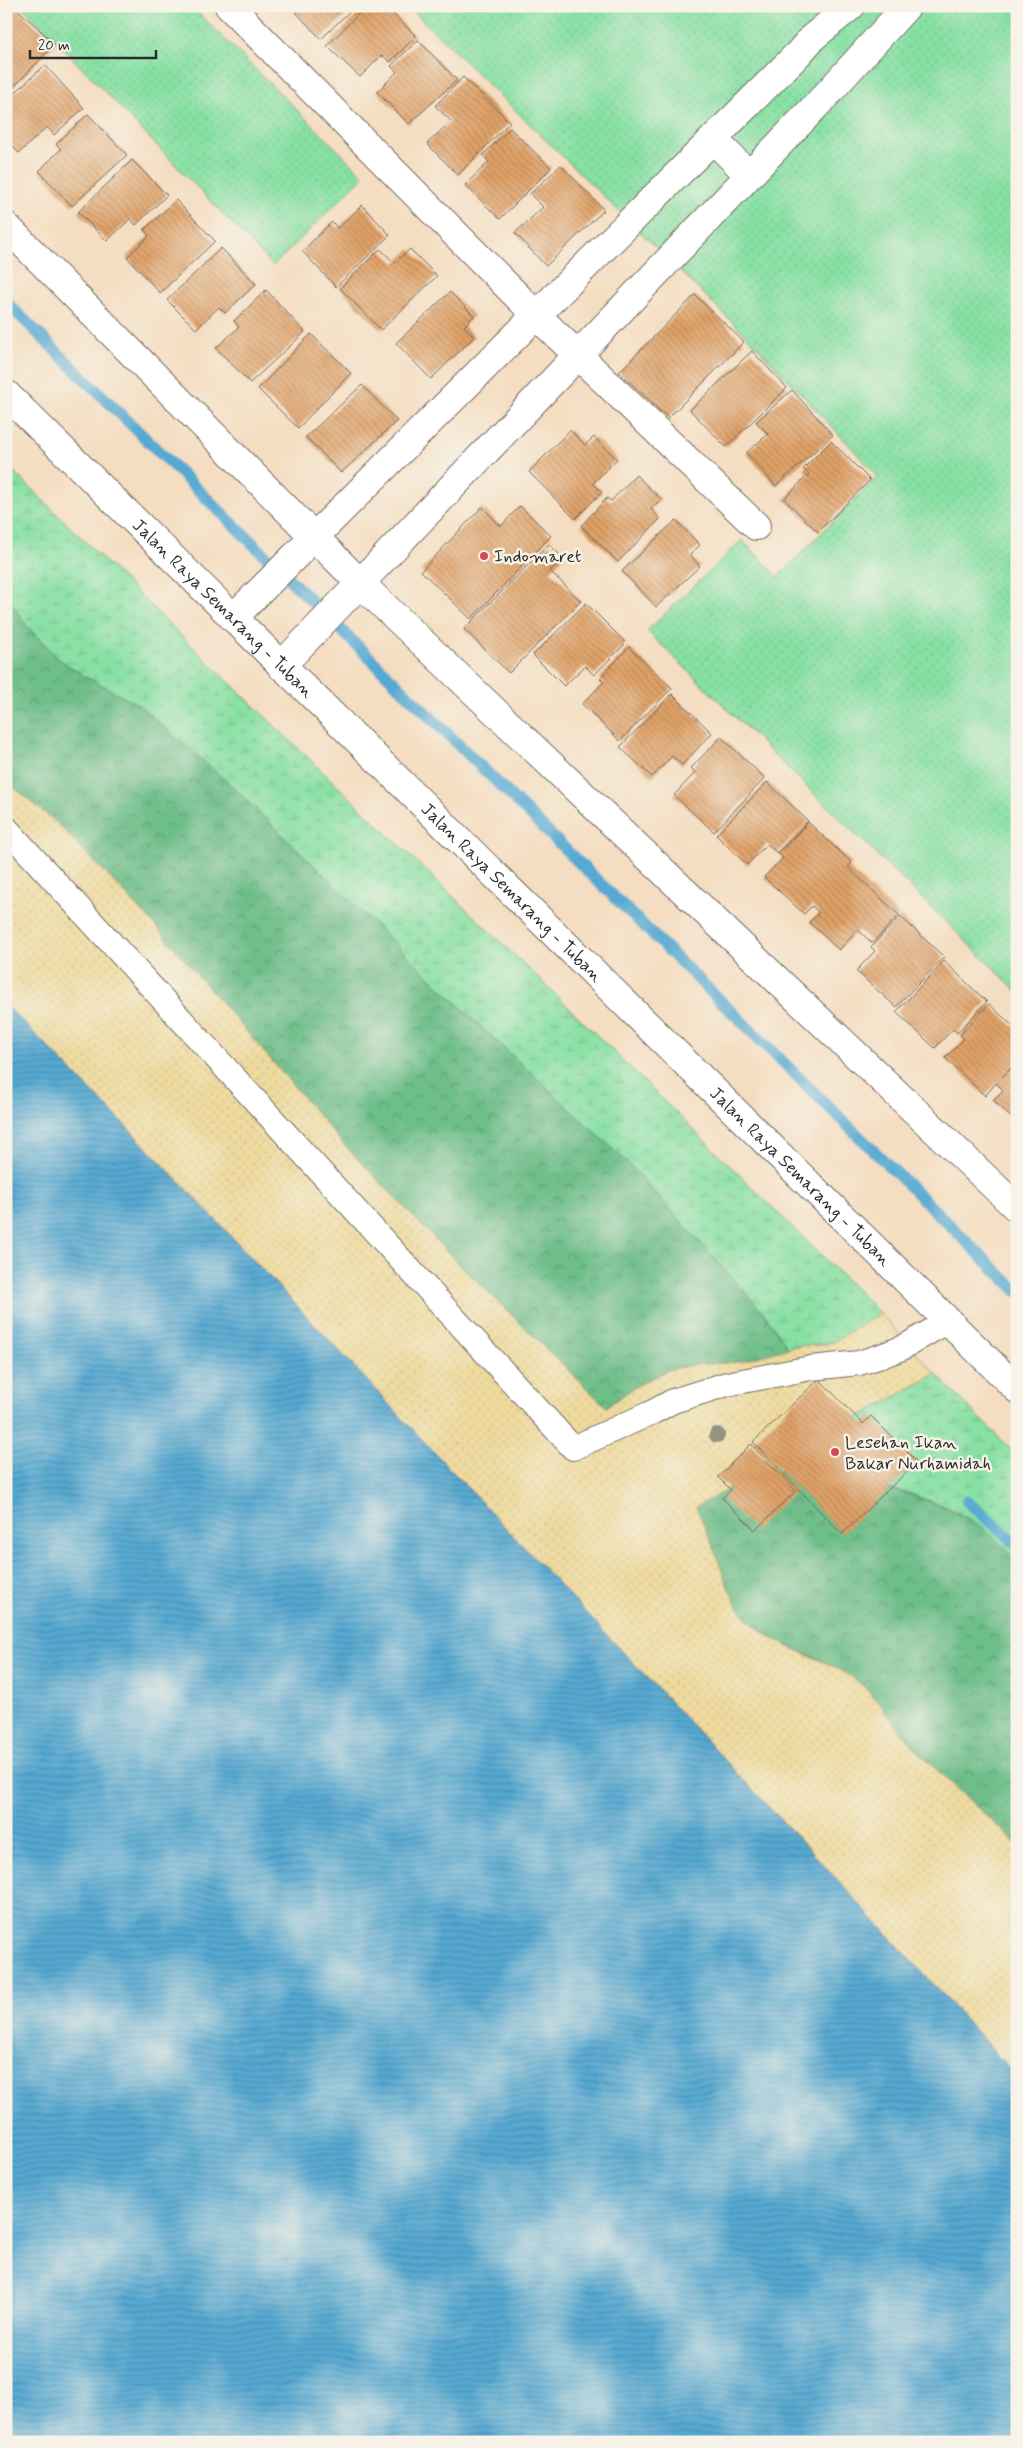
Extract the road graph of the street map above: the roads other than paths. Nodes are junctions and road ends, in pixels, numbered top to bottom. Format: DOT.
graph roads {
  1 [pos="229,6"];
  2 [pos="851,6"];
  3 [pos="907,6"];
  4 [pos="712,139"];
  5 [pos="749,175"];
  6 [pos="6,226"];
  7 [pos="536,315"];
  8 [pos="577,356"];
  9 [pos="6,394"];
  10 [pos="756,526"];
  11 [pos="304,546"];
  12 [pos="351,592"];
  13 [pos="233,618"];
  14 [pos="281,666"];
  15 [pos="6,828"];
  16 [pos="1017,1208"];
  17 [pos="948,1321"];
  18 [pos="1017,1389"];
  1 -- 7 [label="main road"];
  2 -- 4 [label="main road"];
  3 -- 5 [label="main road"];
  4 -- 5 [label="main road"];
  4 -- 7 [label="main road"];
  5 -- 8 [label="main road"];
  6 -- 11 [label="main road"];
  7 -- 8 [label="main road"];
  7 -- 11 [label="main road"];
  8 -- 10 [label="main road"];
  8 -- 12 [label="main road"];
  9 -- 13 [label="main road, Jalan Raya Semarang - Tuban"];
  11 -- 12 [label="main road"];
  11 -- 13 [label="main road"];
  12 -- 14 [label="main road"];
  12 -- 16 [label="main road"];
  13 -- 14 [label="main road, Jalan Raya Semarang - Tuban"];
  14 -- 17 [label="main road, Jalan Raya Semarang - Tuban"];
  15 -- 17 [label="lane"];
  17 -- 18 [label="main road, Jalan Raya Semarang - Tuban"];
}
